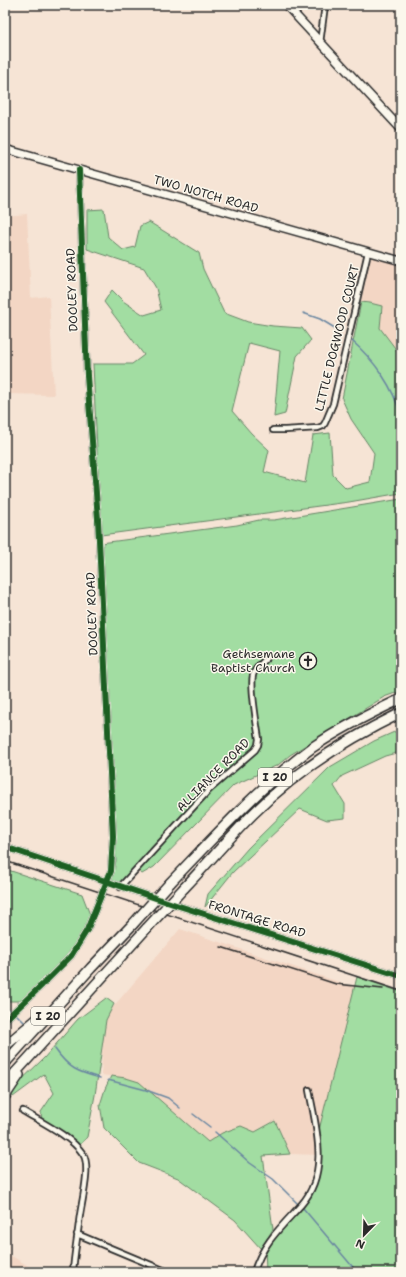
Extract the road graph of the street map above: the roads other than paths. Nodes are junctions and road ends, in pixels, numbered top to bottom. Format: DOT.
graph roads {
  1 [pos="286,5"];
  2 [pos="325,5"];
  3 [pos="320,42"];
  4 [pos="401,129"];
  5 [pos="5,149"];
  6 [pos="79,170"];
  7 [pos="368,252"];
  8 [pos="401,261"];
  9 [pos="273,430"];
  10 [pos="267,658"];
  11 [pos="401,699"];
  12 [pos="401,713"];
  13 [pos="5,847"];
  14 [pos="107,882"];
  15 [pos="120,887"];
  16 [pos="90,968"];
  17 [pos="401,976"];
  18 [pos="5,1020"];
  19 [pos="5,1046"];
  20 [pos="38,1049"];
  21 [pos="5,1063"];
  22 [pos="5,1084"];
  23 [pos="309,1090"];
  24 [pos="5,1096"];
  25 [pos="24,1111"];
  26 [pos="77,1234"];
  27 [pos="73,1272"];
  28 [pos="168,1272"];
  29 [pos="254,1272"];
  1 -- 3 [label="street"];
  2 -- 3 [label="street"];
  3 -- 4 [label="street"];
  5 -- 6 [label="street, TWO NOTCH ROAD"];
  6 -- 7 [label="street, TWO NOTCH ROAD"];
  6 -- 14 [label="street, DOOLEY ROAD"];
  7 -- 8 [label="street, TWO NOTCH ROAD"];
  7 -- 9 [label="street, LITTLE DOGWOOD COURT"];
  10 -- 15 [label="street, ALLIANCE ROAD"];
  11 -- 16 [label="highway, I 20, bridge"];
  12 -- 20 [label="highway, I 20, bridge"];
  13 -- 14 [label="street, FRONTAGE ROAD"];
  14 -- 15 [label="street, FRONTAGE ROAD"];
  14 -- 18 [label="street, DOOLEY ROAD"];
  15 -- 17 [label="street, FRONTAGE ROAD"];
  16 -- 19 [label="highway"];
  16 -- 21 [label="highway, I 20"];
  20 -- 22 [label="highway, I 20"];
  20 -- 24 [label="highway"];
  23 -- 29 [label="street"];
  25 -- 26 [label="street"];
  26 -- 27 [label="street"];
  26 -- 28 [label="street"];
}
